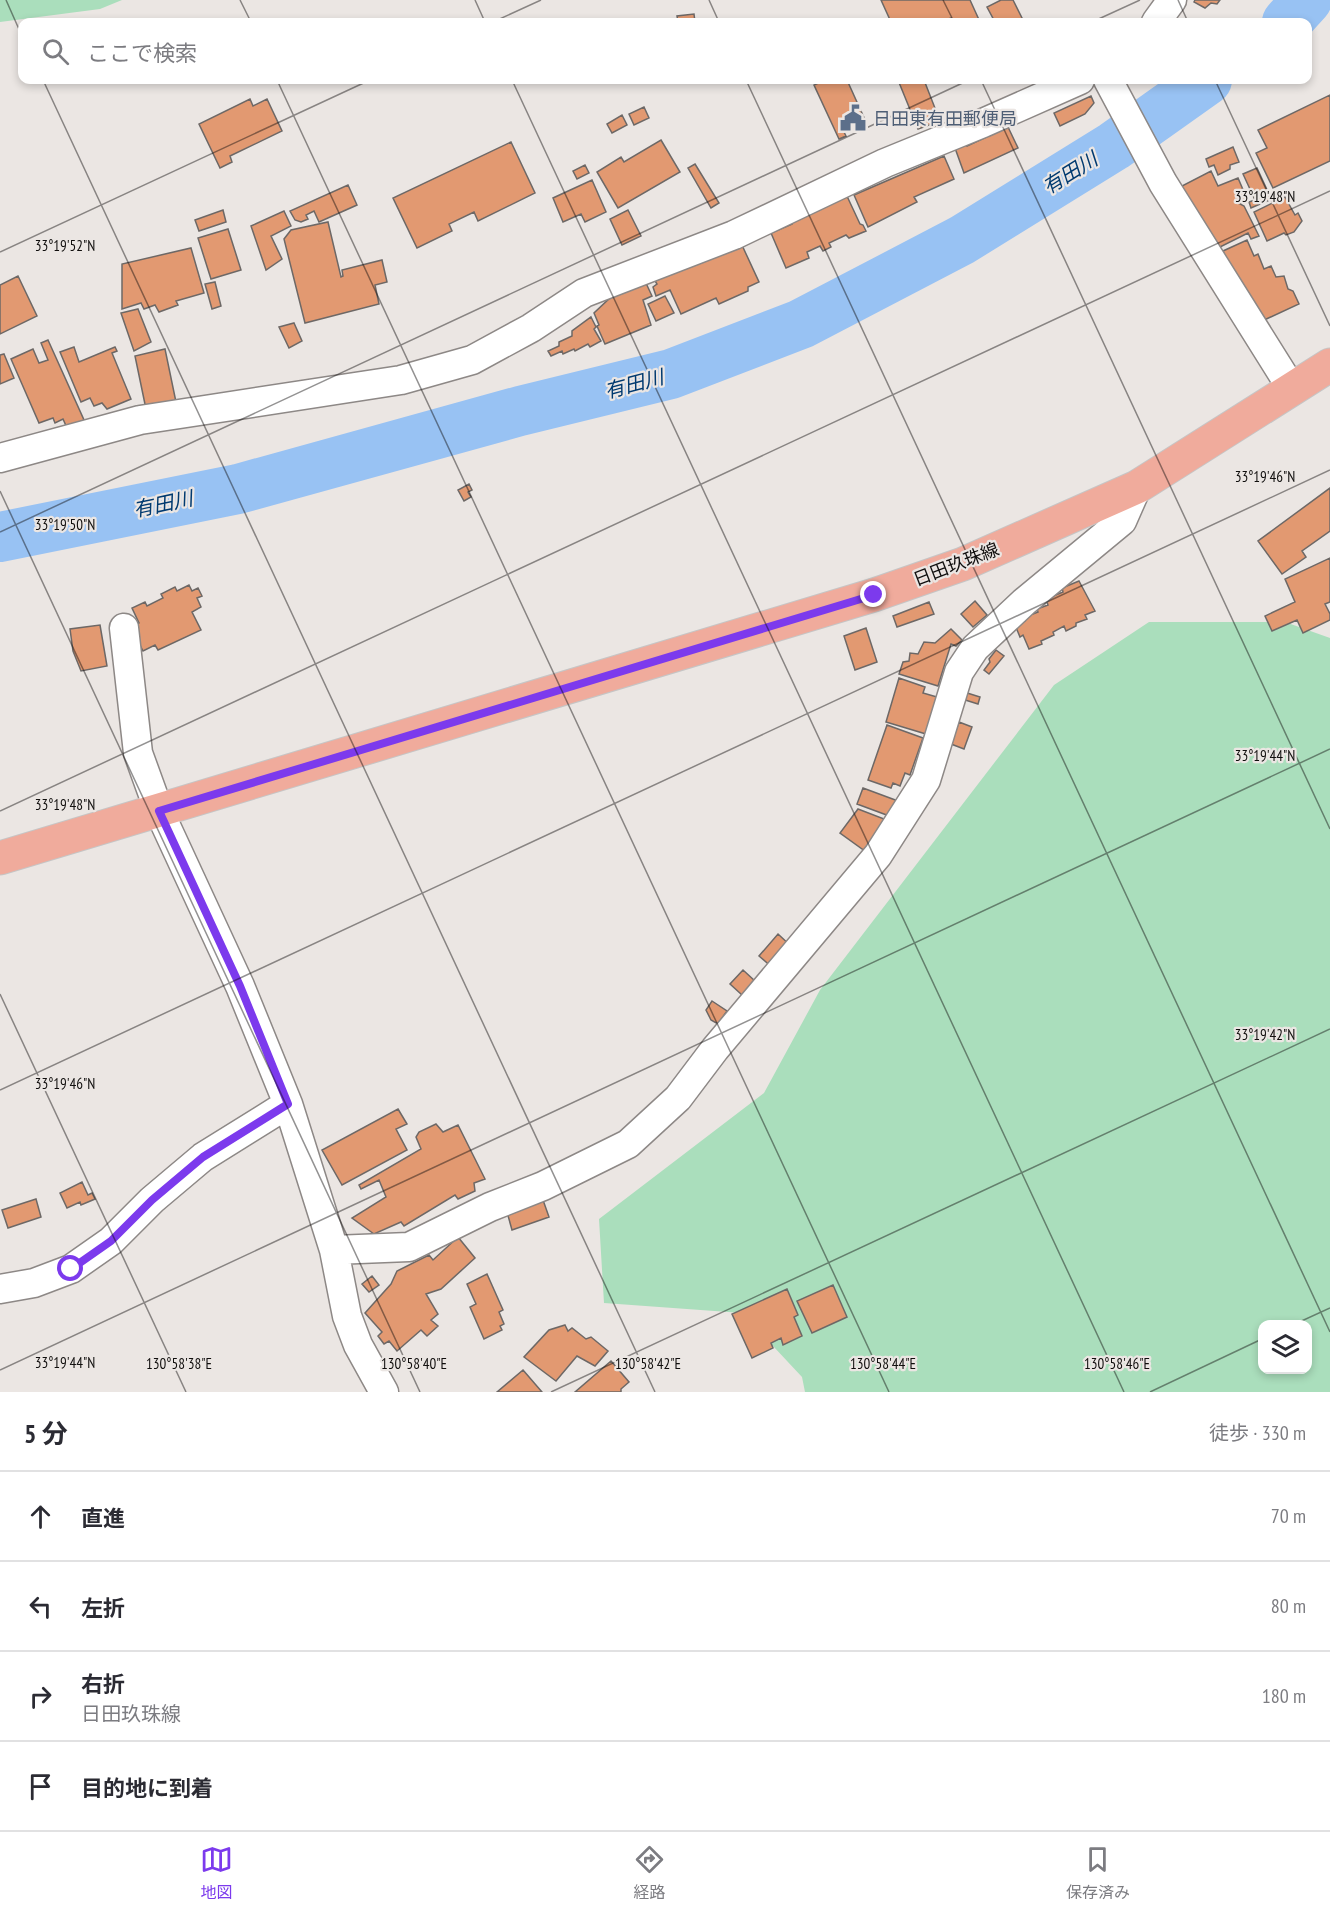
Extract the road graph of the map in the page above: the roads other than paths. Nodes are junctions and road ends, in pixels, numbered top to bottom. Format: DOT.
graph roads {
  1 [pos="1172,0"];
  2 [pos="1159,18"];
  3 [pos="1071,84"];
  4 [pos="1110,84"];
  5 [pos="1330,365"];
  6 [pos="1292,389"];
  7 [pos="0,458"];
  8 [pos="1137,487"];
  9 [pos="124,628"];
  10 [pos="159,811"];
  11 [pos="0,858"];
  12 [pos="288,1104"];
  13 [pos="334,1250"];
  14 [pos="0,1289"];
  15 [pos="384,1392"];
  1 -- 2 [label="street"];
  3 -- 7 [label="street"];
  4 -- 6 [label="street"];
  5 -- 6 [label="main road, 日田玖珠線"];
  6 -- 8 [label="main road, 日田玖珠線"];
  8 -- 10 [label="main road, 日田玖珠線"];
  8 -- 13 [label="street"];
  9 -- 10 [label="street"];
  10 -- 11 [label="main road, 日田玖珠線"];
  10 -- 12 [label="street"];
  12 -- 13 [label="street"];
  12 -- 14 [label="street"];
  13 -- 15 [label="street"];
}
